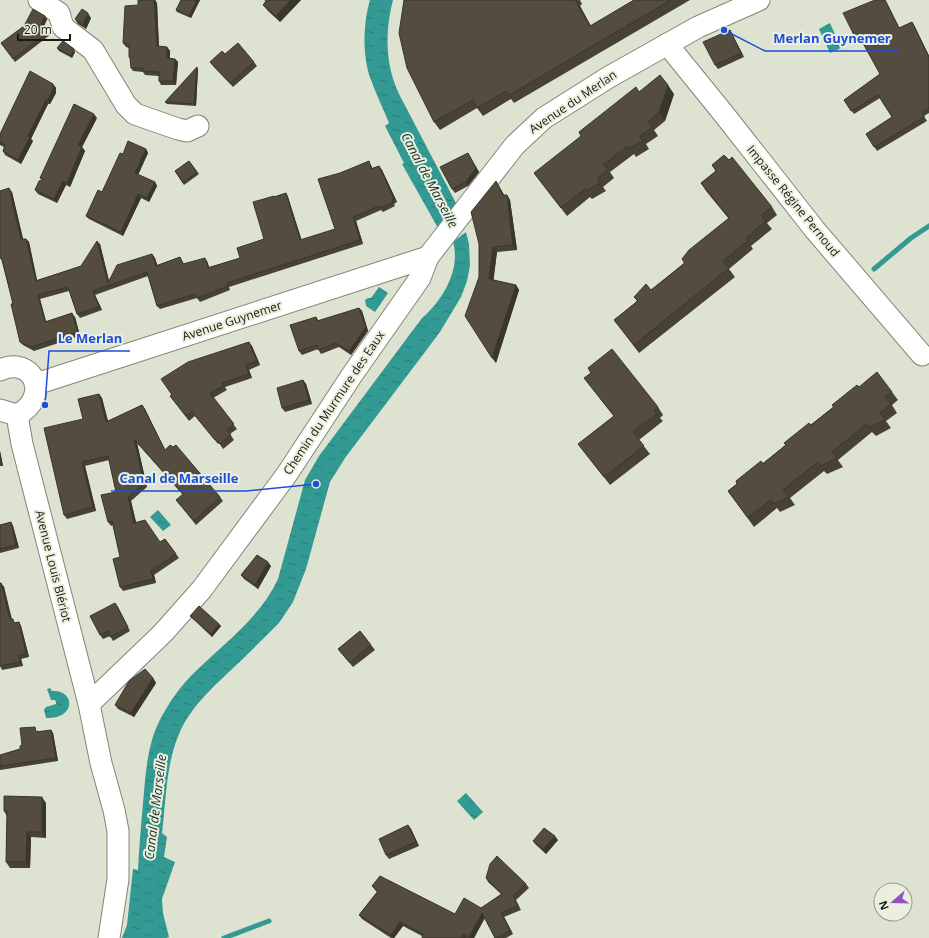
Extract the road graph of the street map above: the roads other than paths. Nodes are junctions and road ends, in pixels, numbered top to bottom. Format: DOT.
graph roads {
  1 [pos="39,0"];
  2 [pos="747,2"];
  3 [pos="667,44"];
  4 [pos="198,126"];
  5 [pos="435,249"];
  6 [pos="922,355"];
  7 [pos="1,366"];
  8 [pos="36,384"];
  9 [pos="12,417"];
  10 [pos="89,704"];
  11 [pos="109,938"];
  1 -- 4 [label="street"];
  2 -- 3 [label="street, Avenue du Merlan"];
  3 -- 5 [label="street, Avenue du Merlan"];
  3 -- 6 [label="street, Impasse Régine Pernoud"];
  5 -- 8 [label="street, Avenue Guynemer"];
  5 -- 10 [label="street, Chemin du Murmure des Eaux"];
  7 -- 8 [label="street"];
  8 -- 9 [label="street"];
  9 -- 10 [label="street, Avenue Louis Blériot"];
  10 -- 11 [label="street, Avenue Louis Blériot"];
}
